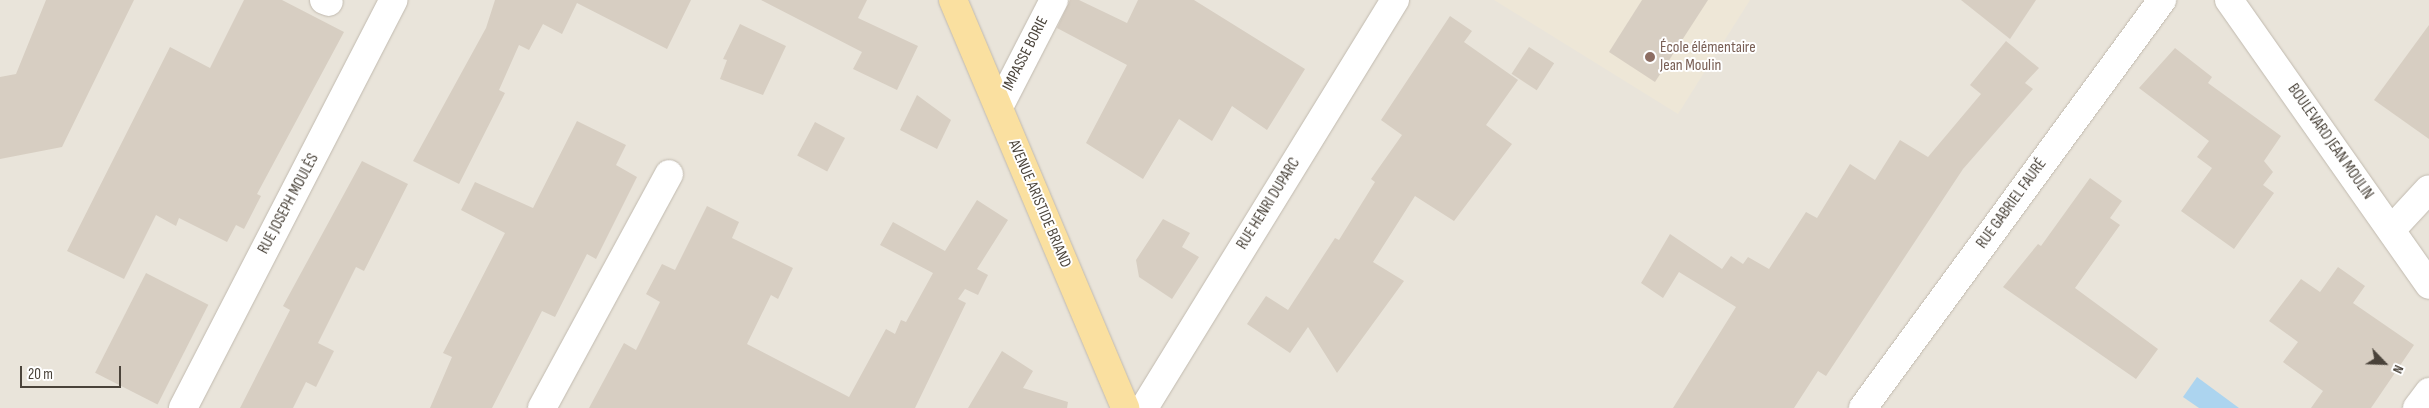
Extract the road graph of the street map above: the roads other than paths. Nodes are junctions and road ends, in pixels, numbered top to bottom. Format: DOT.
graph roads {
  1 [pos="394,0"];
  2 [pos="953,0"];
  3 [pos="1054,0"];
  4 [pos="1395,0"];
  5 [pos="2162,0"];
  6 [pos="2229,0"];
  7 [pos="999,107"];
  8 [pos="669,174"];
  9 [pos="2429,189"];
  10 [pos="2392,229"];
  11 [pos="2429,285"];
  12 [pos="2429,392"];
  13 [pos="183,408"];
  14 [pos="542,408"];
  15 [pos="1125,408"];
  16 [pos="1144,408"];
  17 [pos="1863,408"];
  18 [pos="2417,408"];
  1 -- 13 [label="street, RUE JOSEPH MOULÈS"];
  2 -- 7 [label="main road, AVENUE ARISTIDE BRIAND"];
  3 -- 7 [label="street, IMPASSE BORIE"];
  4 -- 16 [label="street, RUE HENRI DUPARC"];
  5 -- 17 [label="street, RUE GABRIEL FAURÉ"];
  6 -- 10 [label="street, BOULEVARD JEAN MOULIN"];
  7 -- 15 [label="main road, AVENUE ARISTIDE BRIAND"];
  8 -- 14 [label="street"];
  9 -- 10 [label="street"];
  10 -- 11 [label="street, BOULEVARD JEAN MOULIN"];
  12 -- 18 [label="street"];
}
